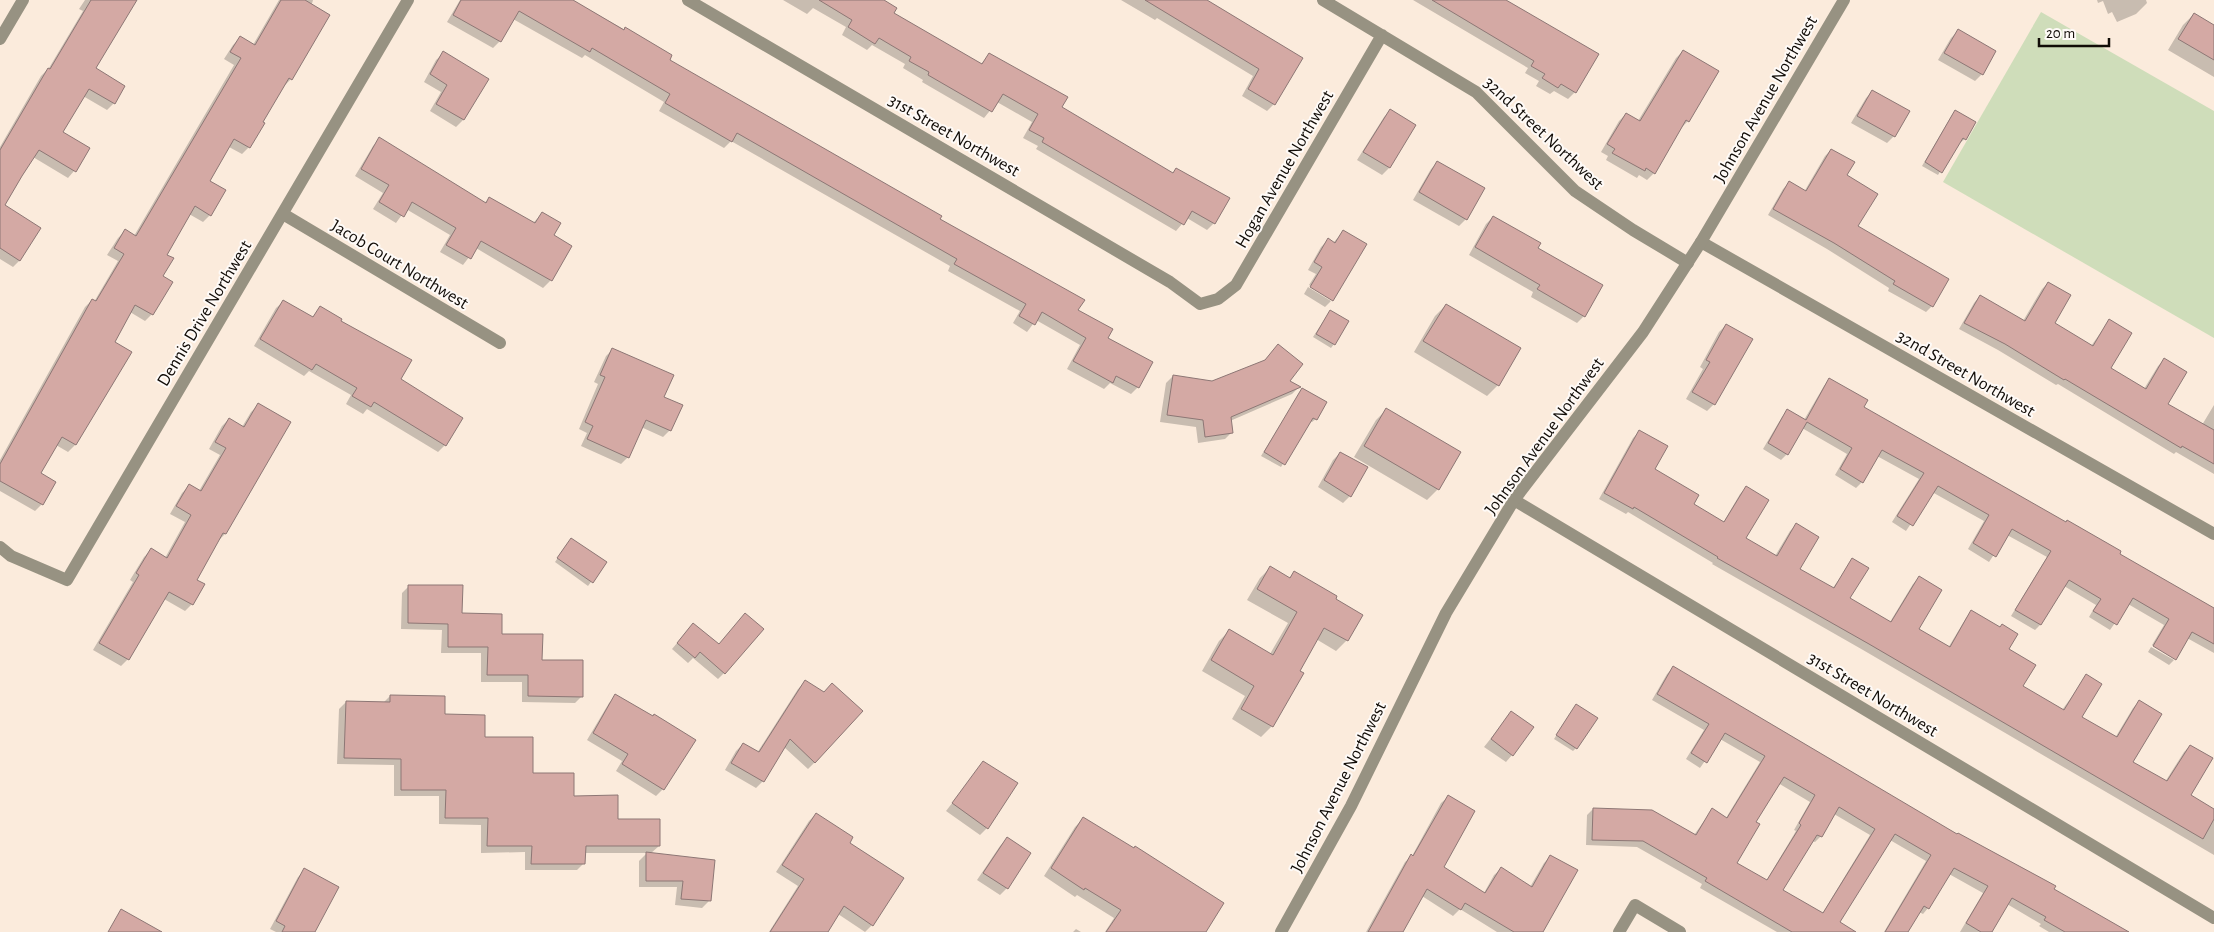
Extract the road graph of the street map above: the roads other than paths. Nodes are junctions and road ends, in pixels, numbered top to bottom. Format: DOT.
graph roads {
  1 [pos="23,0"];
  2 [pos="408,0"];
  3 [pos="688,0"];
  4 [pos="1323,0"];
  5 [pos="1844,0"];
  6 [pos="1382,35"];
  7 [pos="0,39"];
  8 [pos="283,214"];
  9 [pos="1701,242"];
  10 [pos="1688,263"];
  11 [pos="1200,304"];
  12 [pos="500,343"];
  13 [pos="1514,500"];
  14 [pos="2214,534"];
  15 [pos="0,547"];
  16 [pos="2214,918"];
  17 [pos="1281,932"];
  18 [pos="1619,932"];
  19 [pos="1680,932"];
  1 -- 7 [label="street"];
  2 -- 8 [label="street, Dennis Drive Northwest"];
  3 -- 11 [label="street, 31st Street Northwest"];
  4 -- 6 [label="street, 32nd Street Northwest"];
  5 -- 9 [label="street, Johnson Avenue Northwest"];
  6 -- 10 [label="street, 32nd Street Northwest"];
  6 -- 11 [label="street, Hogan Avenue Northwest"];
  8 -- 12 [label="street, Jacob Court Northwest"];
  8 -- 15 [label="street, Dennis Drive Northwest"];
  9 -- 10 [label="street, Johnson Avenue Northwest"];
  9 -- 14 [label="street, 32nd Street Northwest"];
  10 -- 13 [label="street, Johnson Avenue Northwest"];
  13 -- 16 [label="street, 31st Street Northwest"];
  13 -- 17 [label="street, Johnson Avenue Northwest"];
  18 -- 19 [label="street"];
}
